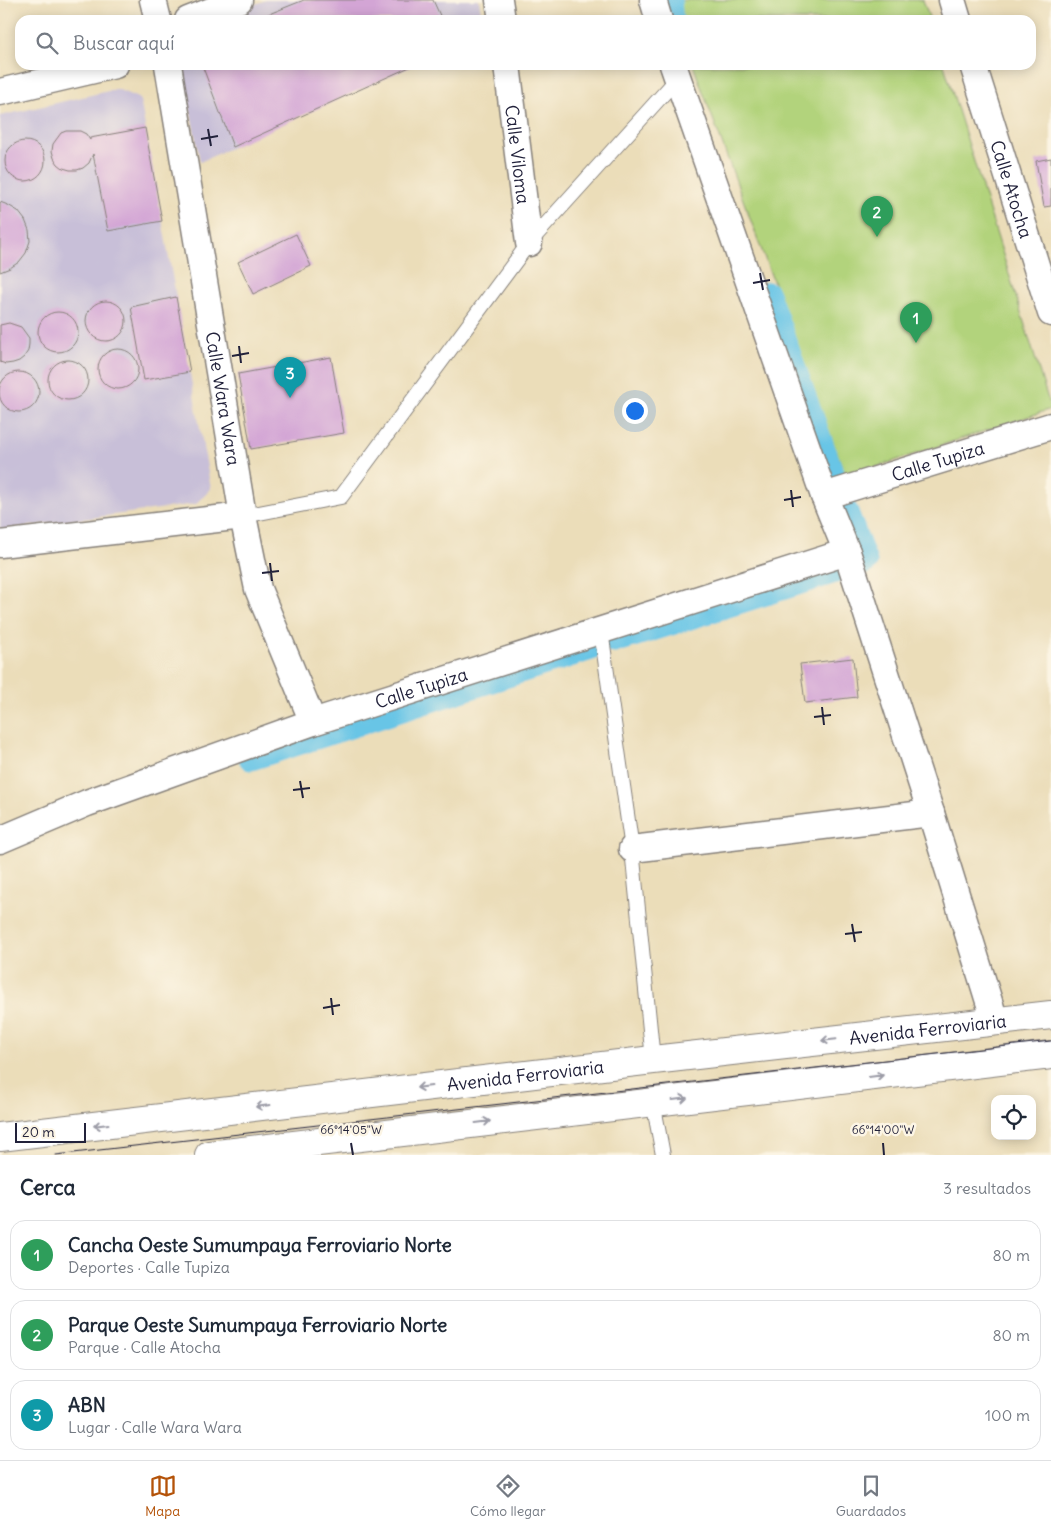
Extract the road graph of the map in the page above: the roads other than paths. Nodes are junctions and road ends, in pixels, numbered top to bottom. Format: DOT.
graph roads {
  1 [pos="153,0"];
  2 [pos="239,0"];
  3 [pos="499,0"];
  4 [pos="653,0"];
  5 [pos="952,0"];
  6 [pos="157,15"];
  7 [pos="201,15"];
  8 [pos="501,15"];
  9 [pos="658,15"];
  10 [pos="956,15"];
  11 [pos="94,70"];
  12 [pos="169,70"];
  13 [pos="508,70"];
  14 [pos="974,70"];
  15 [pos="675,72"];
  16 [pos="0,92"];
  17 [pos="529,243"];
  18 [pos="1051,313"];
  19 [pos="1051,426"];
  20 [pos="824,496"];
  21 [pos="243,516"];
  22 [pos="0,544"];
  23 [pos="847,552"];
  24 [pos="601,631"];
  25 [pos="314,722"];
  26 [pos="932,813"];
  27 [pos="0,840"];
  28 [pos="632,849"];
  29 [pos="1051,1015"];
  30 [pos="995,1021"];
  31 [pos="1051,1055"];
  32 [pos="653,1060"];
  33 [pos="653,1102"];
  34 [pos="0,1137"];
  35 [pos="209,1155"];
  36 [pos="663,1155"];
  1 -- 6 [label="street"];
  2 -- 7 [label="street"];
  3 -- 8 [label="street"];
  4 -- 9 [label="street"];
  5 -- 10 [label="street"];
  11 -- 16 [label="street"];
  12 -- 21 [label="street, Calle Wara Wara"];
  13 -- 17 [label="street, Calle Viloma"];
  14 -- 18 [label="street, Calle Atocha"];
  15 -- 17 [label="lane"];
  15 -- 20 [label="street"];
  17 -- 21 [label="lane"];
  19 -- 20 [label="street, Calle Tupiza"];
  20 -- 23 [label="street"];
  21 -- 22 [label="street"];
  21 -- 25 [label="street, Calle Wara Wara"];
  23 -- 24 [label="street, Calle Tupiza"];
  23 -- 26 [label="street"];
  24 -- 25 [label="street, Calle Tupiza"];
  24 -- 28 [label="lane"];
  25 -- 27 [label="street, Calle Tupiza"];
  26 -- 28 [label="street"];
  26 -- 30 [label="street"];
  28 -- 32 [label="lane"];
  29 -- 30 [label="street, Avenida Ferroviaria"];
  30 -- 32 [label="street, Avenida Ferroviaria, one-way"];
  33 -- 31 [label="street, one-way"];
  32 -- 34 [label="street, Avenida Ferroviaria, one-way"];
  35 -- 33 [label="street, one-way"];
  33 -- 36 [label="lane"];
}
